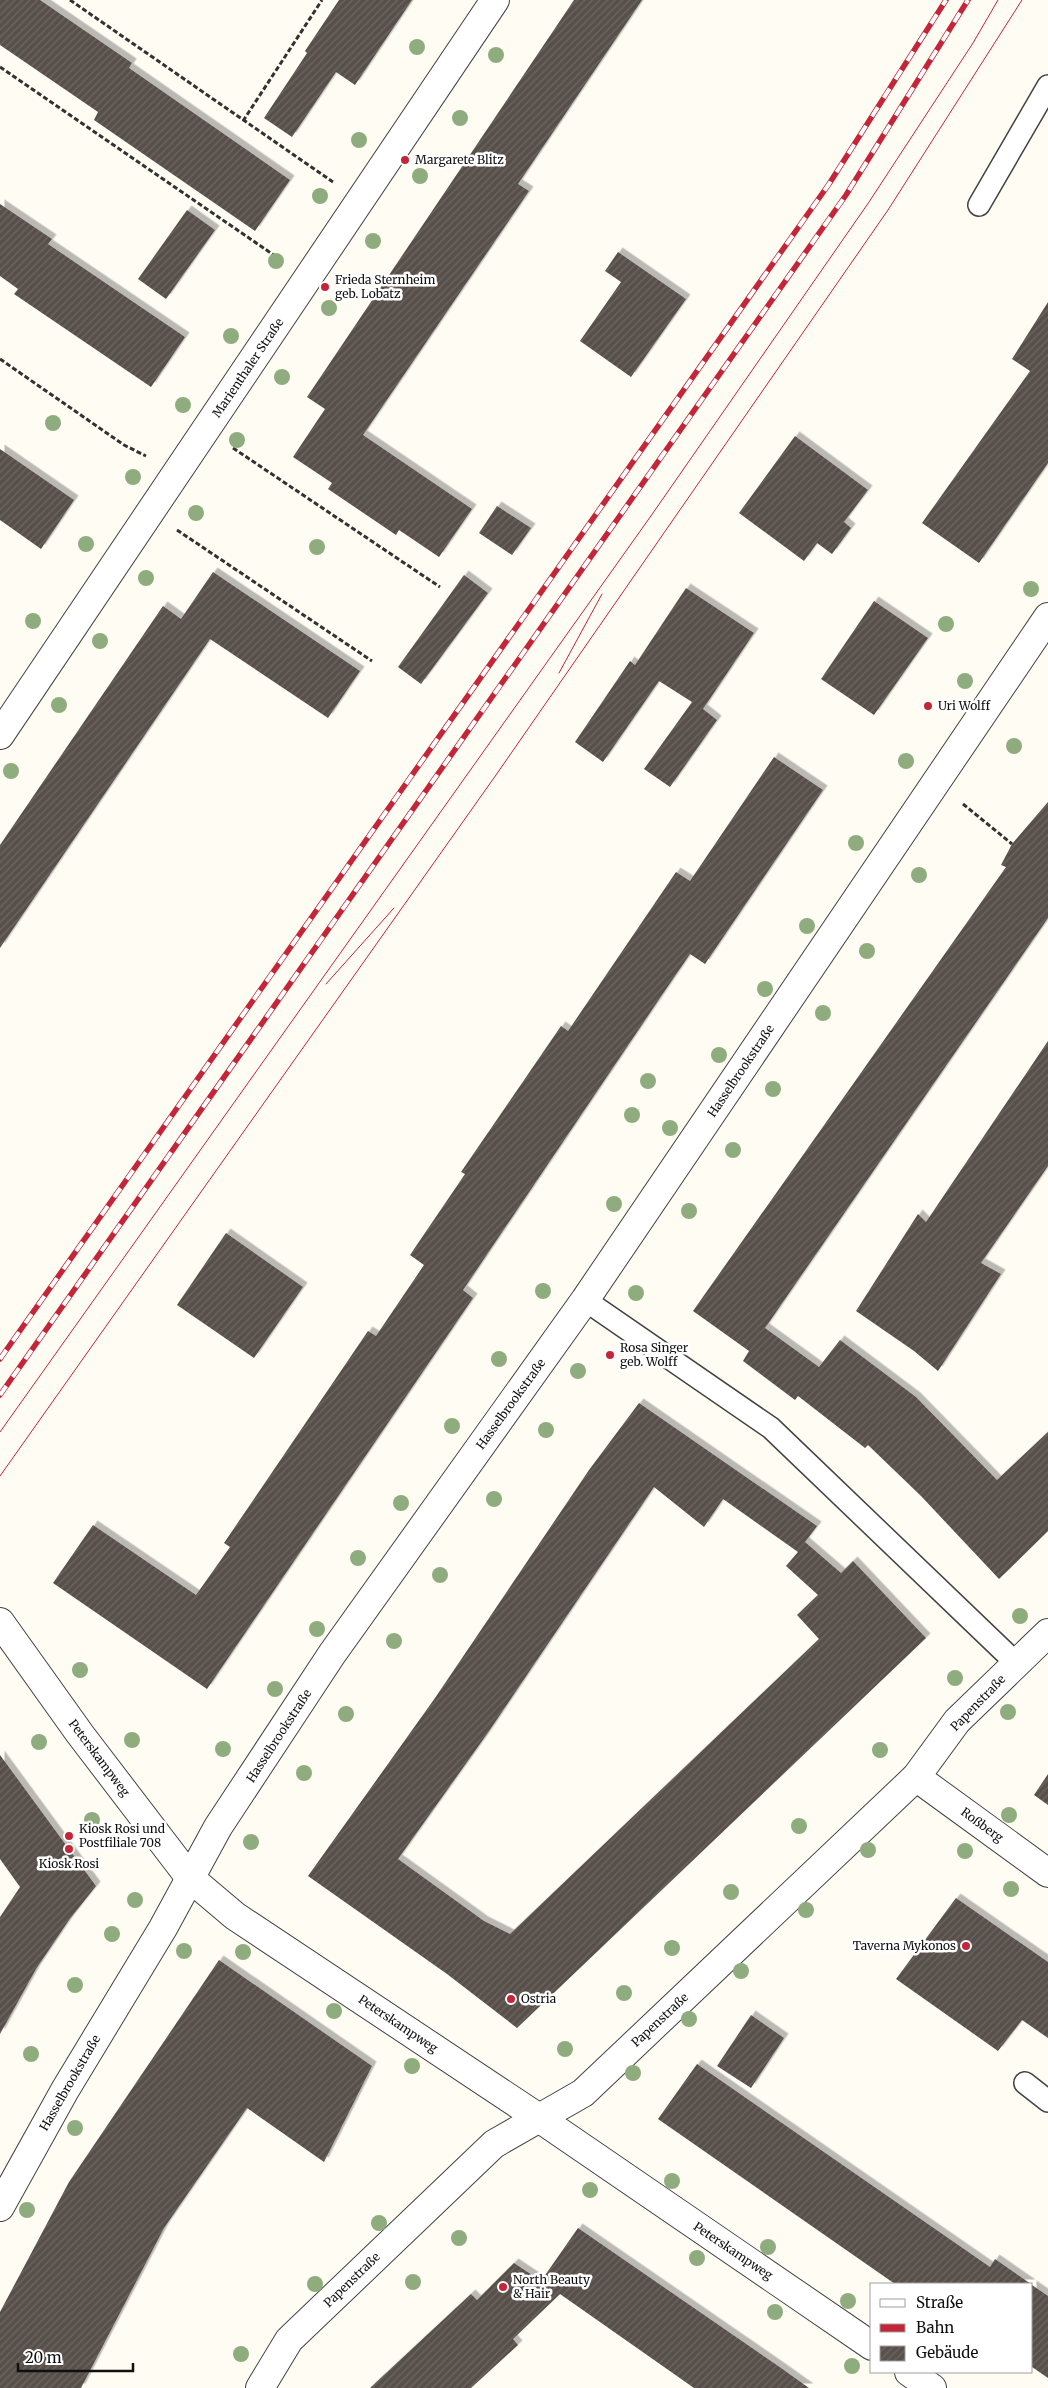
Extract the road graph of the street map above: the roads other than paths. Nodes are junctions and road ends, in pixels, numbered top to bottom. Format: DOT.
graph roads {
  1 [pos="495,0"];
  2 [pos="1048,86"];
  3 [pos="979,205"];
  4 [pos="1048,618"];
  5 [pos="0,734"];
  6 [pos="585,1300"];
  7 [pos="0,1622"];
  8 [pos="1048,1633"];
  9 [pos="1017,1664"];
  10 [pos="916,1777"];
  11 [pos="1048,1872"];
  12 [pos="190,1878"];
  13 [pos="1025,2083"];
  14 [pos="1048,2101"];
  15 [pos="539,2118"];
  16 [pos="0,2207"];
  17 [pos="870,2345"];
  18 [pos="910,2373"];
  19 [pos="260,2388"];
  20 [pos="932,2388"];
  1 -- 5 [label="street, Marienthaler Straße"];
  2 -- 3 [label="lane"];
  4 -- 6 [label="street, Hasselbrookstraße"];
  6 -- 9 [label="lane"];
  6 -- 12 [label="street, Hasselbrookstraße"];
  7 -- 12 [label="street, Peterskampweg"];
  8 -- 9 [label="street, Papenstraße"];
  9 -- 10 [label="street, Papenstraße"];
  10 -- 11 [label="street, Roßberg"];
  10 -- 15 [label="street, Papenstraße"];
  12 -- 15 [label="street, Peterskampweg"];
  12 -- 16 [label="street, Hasselbrookstraße"];
  13 -- 14 [label="lane"];
  15 -- 17 [label="street, Peterskampweg"];
  15 -- 19 [label="street, Papenstraße"];
  18 -- 20 [label="street"];
}
